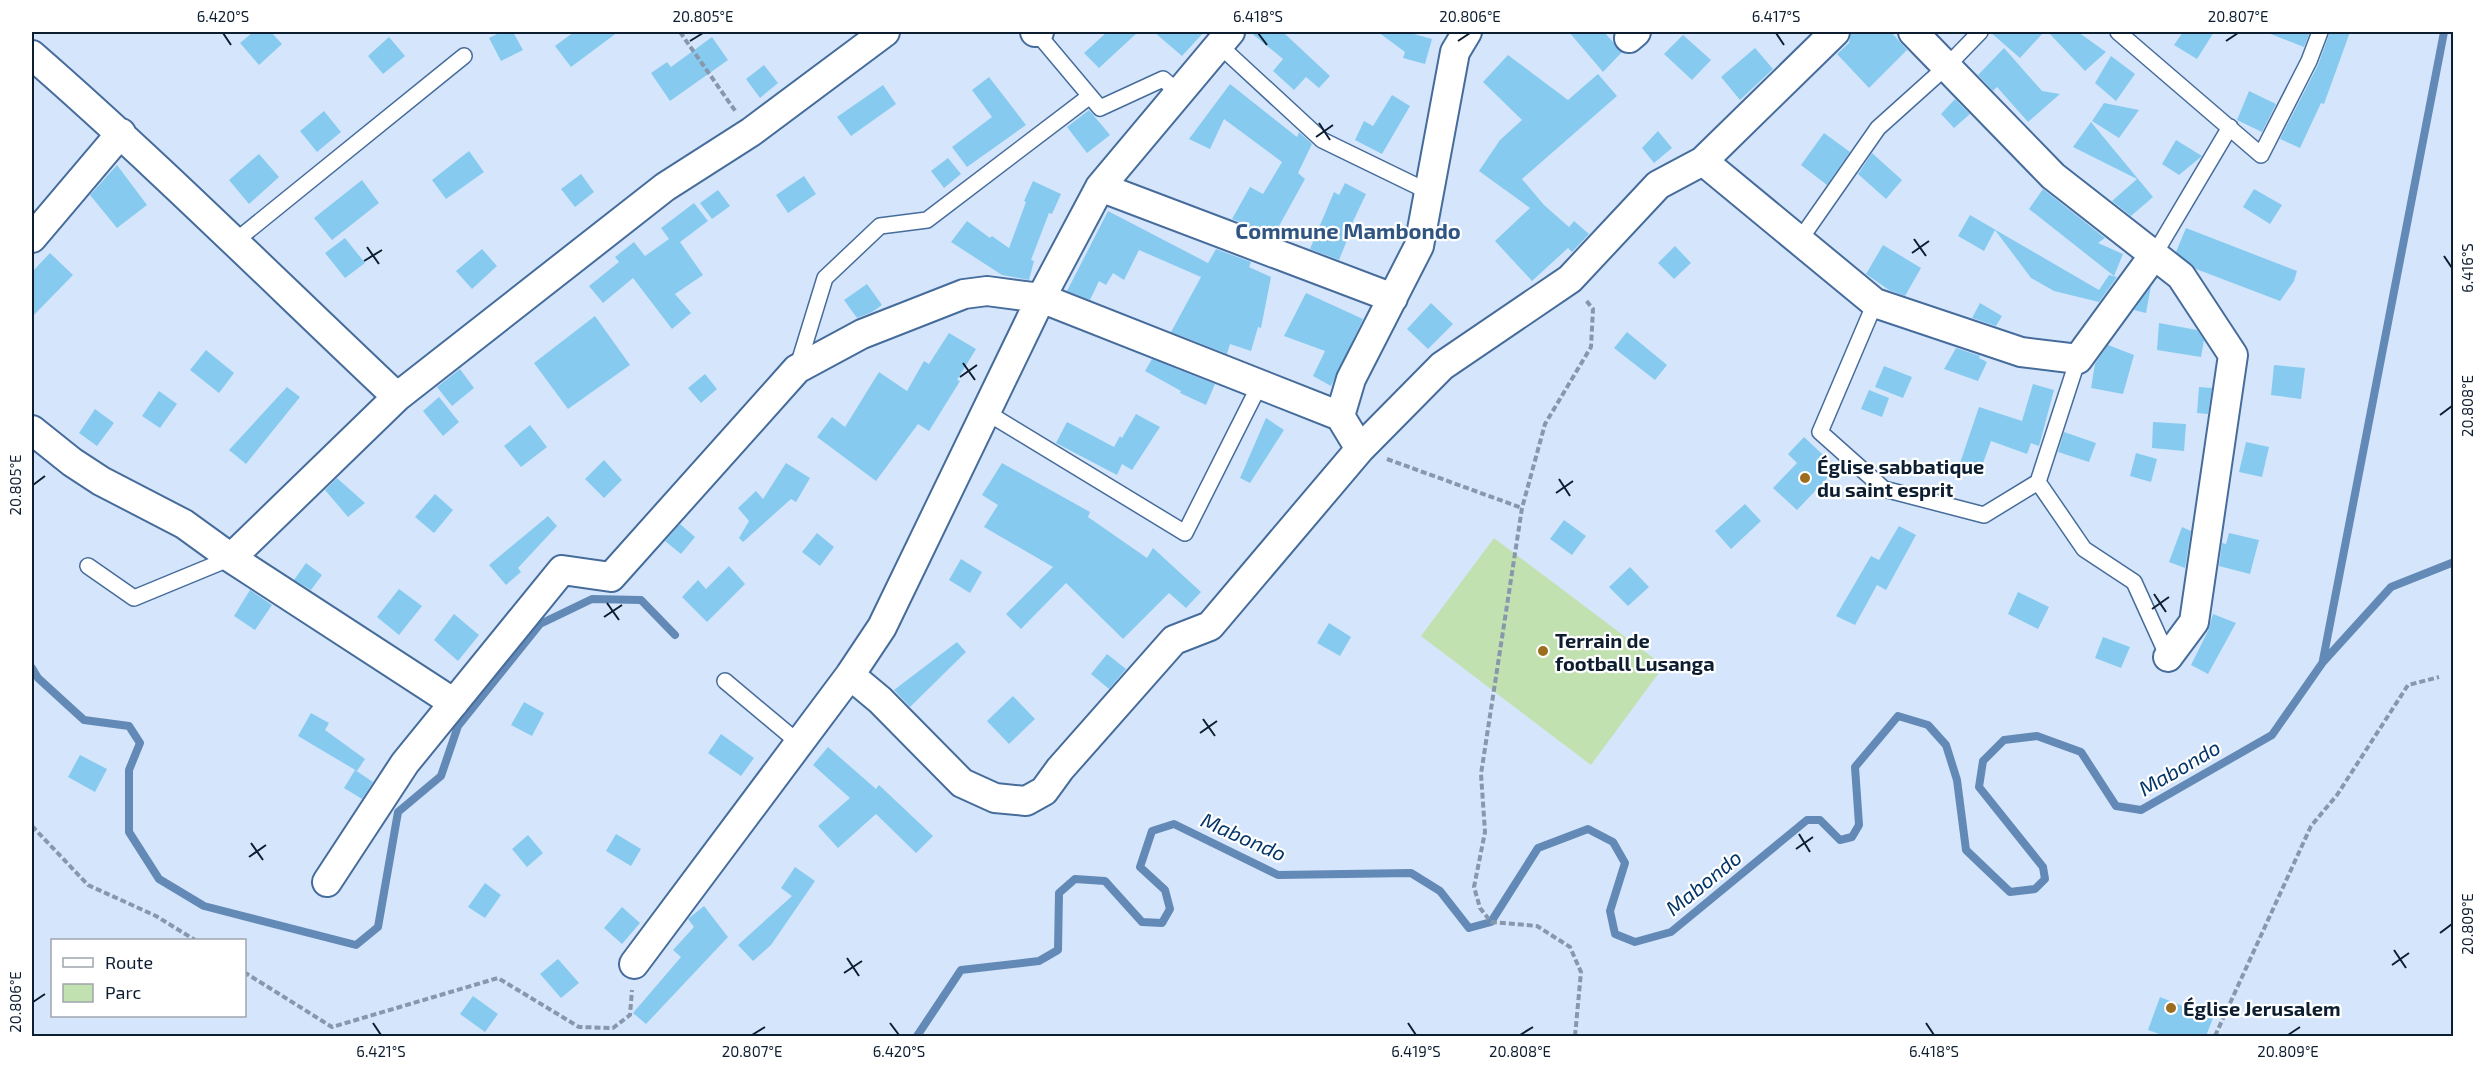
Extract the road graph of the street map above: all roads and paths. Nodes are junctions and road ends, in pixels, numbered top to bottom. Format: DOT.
graph roads {
  1 [pos="680,32"];
  2 [pos="885,32"];
  3 [pos="1037,32"];
  4 [pos="1467,32"];
  5 [pos="1834,32"];
  6 [pos="1913,32"];
  7 [pos="1980,32"];
  8 [pos="2118,32"];
  9 [pos="2320,32"];
  10 [pos="1225,38"];
  11 [pos="32,55"];
  12 [pos="464,56"];
  13 [pos="1947,66"];
  14 [pos="1179,93"];
  15 [pos="1090,96"];
  16 [pos="2230,127"];
  17 [pos="751,132"];
  18 [pos="121,133"];
  19 [pos="1703,161"];
  20 [pos="1100,187"];
  21 [pos="1429,192"];
  22 [pos="32,238"];
  23 [pos="1799,241"];
  24 [pos="233,243"];
  25 [pos="2154,255"];
  26 [pos="1570,279"];
  27 [pos="1041,298"];
  28 [pos="1393,298"];
  29 [pos="1875,303"];
  30 [pos="2078,359"];
  31 [pos="797,369"];
  32 [pos="1260,384"];
  33 [pos="397,397"];
  34 [pos="986,412"];
  35 [pos="1340,416"];
  36 [pos="32,430"];
  37 [pos="1360,449"];
  38 [pos="2038,483"];
  39 [pos="1522,508"];
  40 [pos="231,558"];
  41 [pos="88,566"];
  42 [pos="2168,657"];
  43 [pos="850,675"];
  44 [pos="2439,677"];
  45 [pos="725,681"];
  46 [pos="454,704"];
  47 [pos="799,743"];
  48 [pos="32,826"];
  49 [pos="327,882"];
  50 [pos="193,939"];
  51 [pos="634,964"];
  52 [pos="246,973"];
  53 [pos="1575,1036"];
  54 [pos="2216,1036"];
  1 -- 17 [label="path"];
  2 -- 17 [label="street"];
  3 -- 15 [label="lane"];
  4 -- 21 [label="street"];
  5 -- 19 [label="street"];
  6 -- 13 [label="street"];
  7 -- 13 [label="lane"];
  8 -- 16 [label="lane"];
  9 -- 16 [label="lane"];
  10 -- 14 [label="street"];
  10 -- 21 [label="lane"];
  11 -- 18 [label="street"];
  12 -- 24 [label="lane"];
  13 -- 23 [label="lane"];
  13 -- 25 [label="street"];
  14 -- 15 [label="lane"];
  14 -- 20 [label="street"];
  15 -- 31 [label="lane"];
  16 -- 25 [label="lane"];
  17 -- 33 [label="street"];
  18 -- 22 [label="street"];
  18 -- 24 [label="street"];
  19 -- 23 [label="street"];
  19 -- 26 [label="street"];
  20 -- 27 [label="street"];
  20 -- 28 [label="street"];
  21 -- 28 [label="street"];
  23 -- 29 [label="street"];
  24 -- 33 [label="street"];
  25 -- 30 [label="street"];
  25 -- 42 [label="street"];
  26 -- 37 [label="street"];
  26 -- 39 [label="path"];
  27 -- 31 [label="street"];
  27 -- 32 [label="street"];
  27 -- 34 [label="street"];
  28 -- 35 [label="street"];
  29 -- 30 [label="street"];
  29 -- 38 [label="lane"];
  30 -- 38 [label="lane"];
  31 -- 46 [label="street"];
  32 -- 34 [label="lane"];
  32 -- 35 [label="street"];
  33 -- 40 [label="street"];
  34 -- 43 [label="street"];
  35 -- 37 [label="street"];
  36 -- 40 [label="street"];
  37 -- 39 [label="path"];
  37 -- 43 [label="street"];
  38 -- 42 [label="lane"];
  39 -- 53 [label="path"];
  40 -- 41 [label="lane"];
  40 -- 46 [label="street"];
  43 -- 47 [label="street"];
  44 -- 54 [label="path"];
  45 -- 47 [label="lane"];
  46 -- 49 [label="street"];
  47 -- 51 [label="street"];
  48 -- 50 [label="path"];
  51 -- 52 [label="path"];
}
